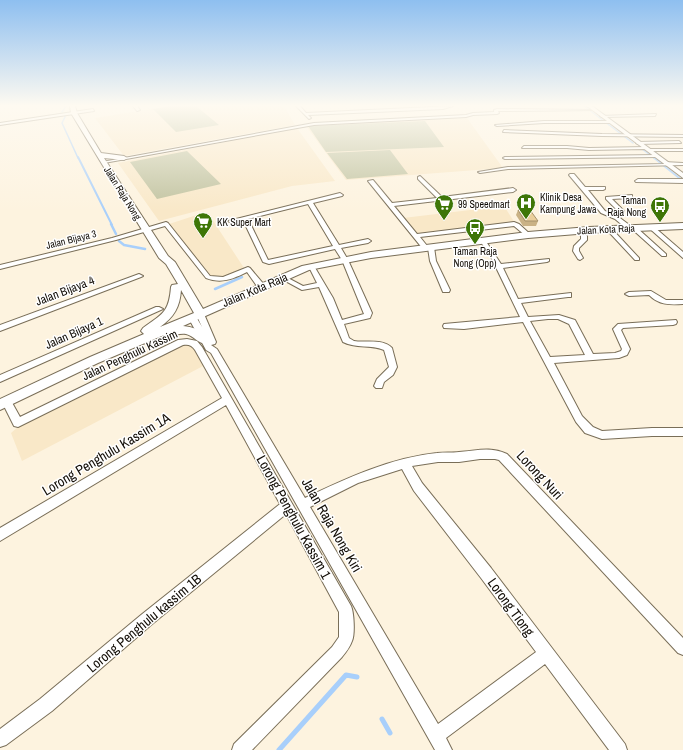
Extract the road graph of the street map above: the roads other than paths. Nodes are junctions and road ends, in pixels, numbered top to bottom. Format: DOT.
graph roads {
  1 [pos="91,141"];
  2 [pos="219,141"];
  3 [pos="635,141"];
  4 [pos="683,142"];
  5 [pos="638,143"];
  6 [pos="524,147"];
  7 [pos="683,150"];
  8 [pos="651,153"];
  9 [pos="683,155"];
  10 [pos="124,158"];
  11 [pos="504,158"];
  12 [pos="101,159"];
  13 [pos="683,164"];
  14 [pos="665,165"];
  15 [pos="480,172"];
  16 [pos="572,176"];
  17 [pos="420,178"];
  18 [pos="682,179"];
  19 [pos="371,181"];
  20 [pos="638,181"];
  21 [pos="603,188"];
  22 [pos="584,189"];
  23 [pos="513,190"];
  24 [pos="340,196"];
  25 [pos="630,196"];
  26 [pos="441,199"];
  27 [pos="309,202"];
  28 [pos="390,205"];
  29 [pos="245,218"];
  30 [pos="617,218"];
  31 [pos="231,221"];
  32 [pos="683,226"];
  33 [pos="651,227"];
  34 [pos="632,228"];
  35 [pos="609,229"];
  36 [pos="146,230"];
  37 [pos="579,230"];
  38 [pos="528,235"];
  39 [pos="415,236"];
  40 [pos="368,241"];
  41 [pos="483,241"];
  42 [pos="337,247"];
  43 [pos="428,247"];
  44 [pos="664,255"];
  45 [pos="683,256"];
  46 [pos="580,258"];
  47 [pos="637,259"];
  48 [pos="345,260"];
  49 [pos="547,260"];
  50 [pos="499,266"];
  51 [pos="0,267"];
  52 [pos="309,268"];
  53 [pos="139,276"];
  54 [pos="284,278"];
  55 [pos="322,284"];
  56 [pos="260,285"];
  57 [pos="180,286"];
  58 [pos="446,290"];
  59 [pos="629,294"];
  60 [pos="230,295"];
  61 [pos="568,295"];
  62 [pos="517,301"];
  63 [pos="683,302"];
  64 [pos="159,309"];
  65 [pos="195,313"];
  66 [pos="526,319"];
  67 [pos="673,322"];
  68 [pos="339,323"];
  69 [pos="447,326"];
  70 [pos="0,328"];
  71 [pos="146,335"];
  72 [pos="205,340"];
  73 [pos="214,351"];
  74 [pos="591,358"];
  75 [pos="548,360"];
  76 [pos="0,379"];
  77 [pos="379,386"];
  78 [pos="228,399"];
  79 [pos="3,403"];
  80 [pos="683,432"];
  81 [pos="405,463"];
  82 [pos="303,505"];
  83 [pos="287,506"];
  84 [pos="0,535"];
  85 [pos="683,648"];
  86 [pos="546,654"];
  87 [pos="436,735"];
  88 [pos="0,739"];
  89 [pos="240,750"];
  90 [pos="444,750"];
  91 [pos="619,750"];
  1 -- 12 [label="main road, Jalan Raja Nong"];
  2 -- 10 [label="street"];
  3 -- 5 [label="main road"];
  4 -- 5 [label="street"];
  5 -- 8 [label="main road"];
  6 -- 8 [label="street"];
  7 -- 8 [label="street"];
  8 -- 9 [label="street"];
  8 -- 11 [label="street"];
  8 -- 14 [label="main road"];
  10 -- 12 [label="main road"];
  12 -- 36 [label="main road, Jalan Raja Nong"];
  13 -- 14 [label="street"];
  14 -- 15 [label="street"];
  14 -- 18 [label="main road"];
  16 -- 22 [label="street"];
  17 -- 26 [label="street"];
  18 -- 20 [label="street"];
  19 -- 28 [label="street"];
  21 -- 22 [label="street"];
  22 -- 30 [label="street"];
  23 -- 26 [label="street"];
  24 -- 27 [label="street"];
  25 -- 30 [label="street"];
  26 -- 28 [label="street"];
  27 -- 29 [label="street"];
  27 -- 42 [label="street"];
  28 -- 39 [label="street"];
  29 -- 31 [label="street"];
  29 -- 42 [label="street"];
  30 -- 34 [label="street"];
  32 -- 33 [label="main road, Jalan Kota Raja"];
  33 -- 34 [label="main road, Jalan Kota Raja"];
  33 -- 45 [label="street"];
  34 -- 35 [label="main road, Jalan Kota Raja"];
  34 -- 44 [label="street"];
  35 -- 37 [label="main road, Jalan Kota Raja"];
  35 -- 47 [label="street"];
  36 -- 51 [label="street, Jalan Bijaya 3"];
  36 -- 56 [label="street, Jalan Bijaya 3"];
  36 -- 57 [label="main road, Jalan Raja Nong"];
  37 -- 38 [label="main road, Jalan Kota Raja"];
  37 -- 46 [label="street"];
  38 -- 39 [label="street"];
  38 -- 41 [label="main road, Jalan Kota Raja"];
  39 -- 43 [label="street"];
  40 -- 42 [label="street"];
  41 -- 43 [label="main road, Jalan Kota Raja"];
  41 -- 50 [label="street"];
  42 -- 48 [label="street"];
  43 -- 48 [label="main road, Jalan Kota Raja"];
  43 -- 58 [label="street"];
  48 -- 52 [label="main road, Jalan Kota Raja"];
  48 -- 68 [label="street"];
  49 -- 50 [label="street"];
  50 -- 62 [label="street"];
  52 -- 54 [label="main road, Jalan Kota Raja"];
  52 -- 55 [label="street"];
  52 -- 56 [label="main road"];
  53 -- 70 [label="street, Jalan Bijaya 4"];
  54 -- 55 [label="street"];
  54 -- 56 [label="main road, Jalan Kota Raja"];
  55 -- 68 [label="street"];
  56 -- 60 [label="main road"];
  56 -- 65 [label="main road, Jalan Kota Raja"];
  57 -- 60 [label="main road"];
  57 -- 65 [label="main road, Jalan Raja Nong"];
  57 -- 71 [label="main road"];
  59 -- 63 [label="street"];
  60 -- 65 [label="main road"];
  61 -- 62 [label="street"];
  62 -- 66 [label="street"];
  64 -- 76 [label="street, Jalan Bijaya 1"];
  65 -- 71 [label="main road, Jalan Kota Raja"];
  65 -- 72 [label="street, Jalan Raja Nong Kiri"];
  65 -- 73 [label="street"];
  66 -- 69 [label="street"];
  66 -- 74 [label="street"];
  66 -- 75 [label="street"];
  67 -- 74 [label="street"];
  68 -- 77 [label="street"];
  71 -- 72 [label="main road"];
  71 -- 79 [label="main road, Jalan Kota Raja"];
  72 -- 73 [label="street, Jalan Raja Nong Kiri"];
  73 -- 82 [label="street, Jalan Raja Nong Kiri"];
  74 -- 75 [label="street"];
  75 -- 80 [label="street"];
  78 -- 79 [label="street, Jalan Penghulu Kassim"];
  78 -- 83 [label="street, Lorong Penghulu Kassim 1"];
  78 -- 84 [label="street, Lorong Penghulu Kassim 1A"];
  81 -- 82 [label="street, Lorong Nuri"];
  81 -- 85 [label="street, Lorong Nuri"];
  81 -- 86 [label="street, Lorong Tiong"];
  82 -- 87 [label="street, Jalan Raja Nong Kiri"];
  83 -- 88 [label="street, Lorong Penghulu kassim 1B"];
  83 -- 89 [label="street, Lorong Penghulu Kassim 1"];
  86 -- 87 [label="street"];
  86 -- 91 [label="street, Lorong Tiong"];
  87 -- 90 [label="street, Jalan Raja Nong Kiri"];
}
